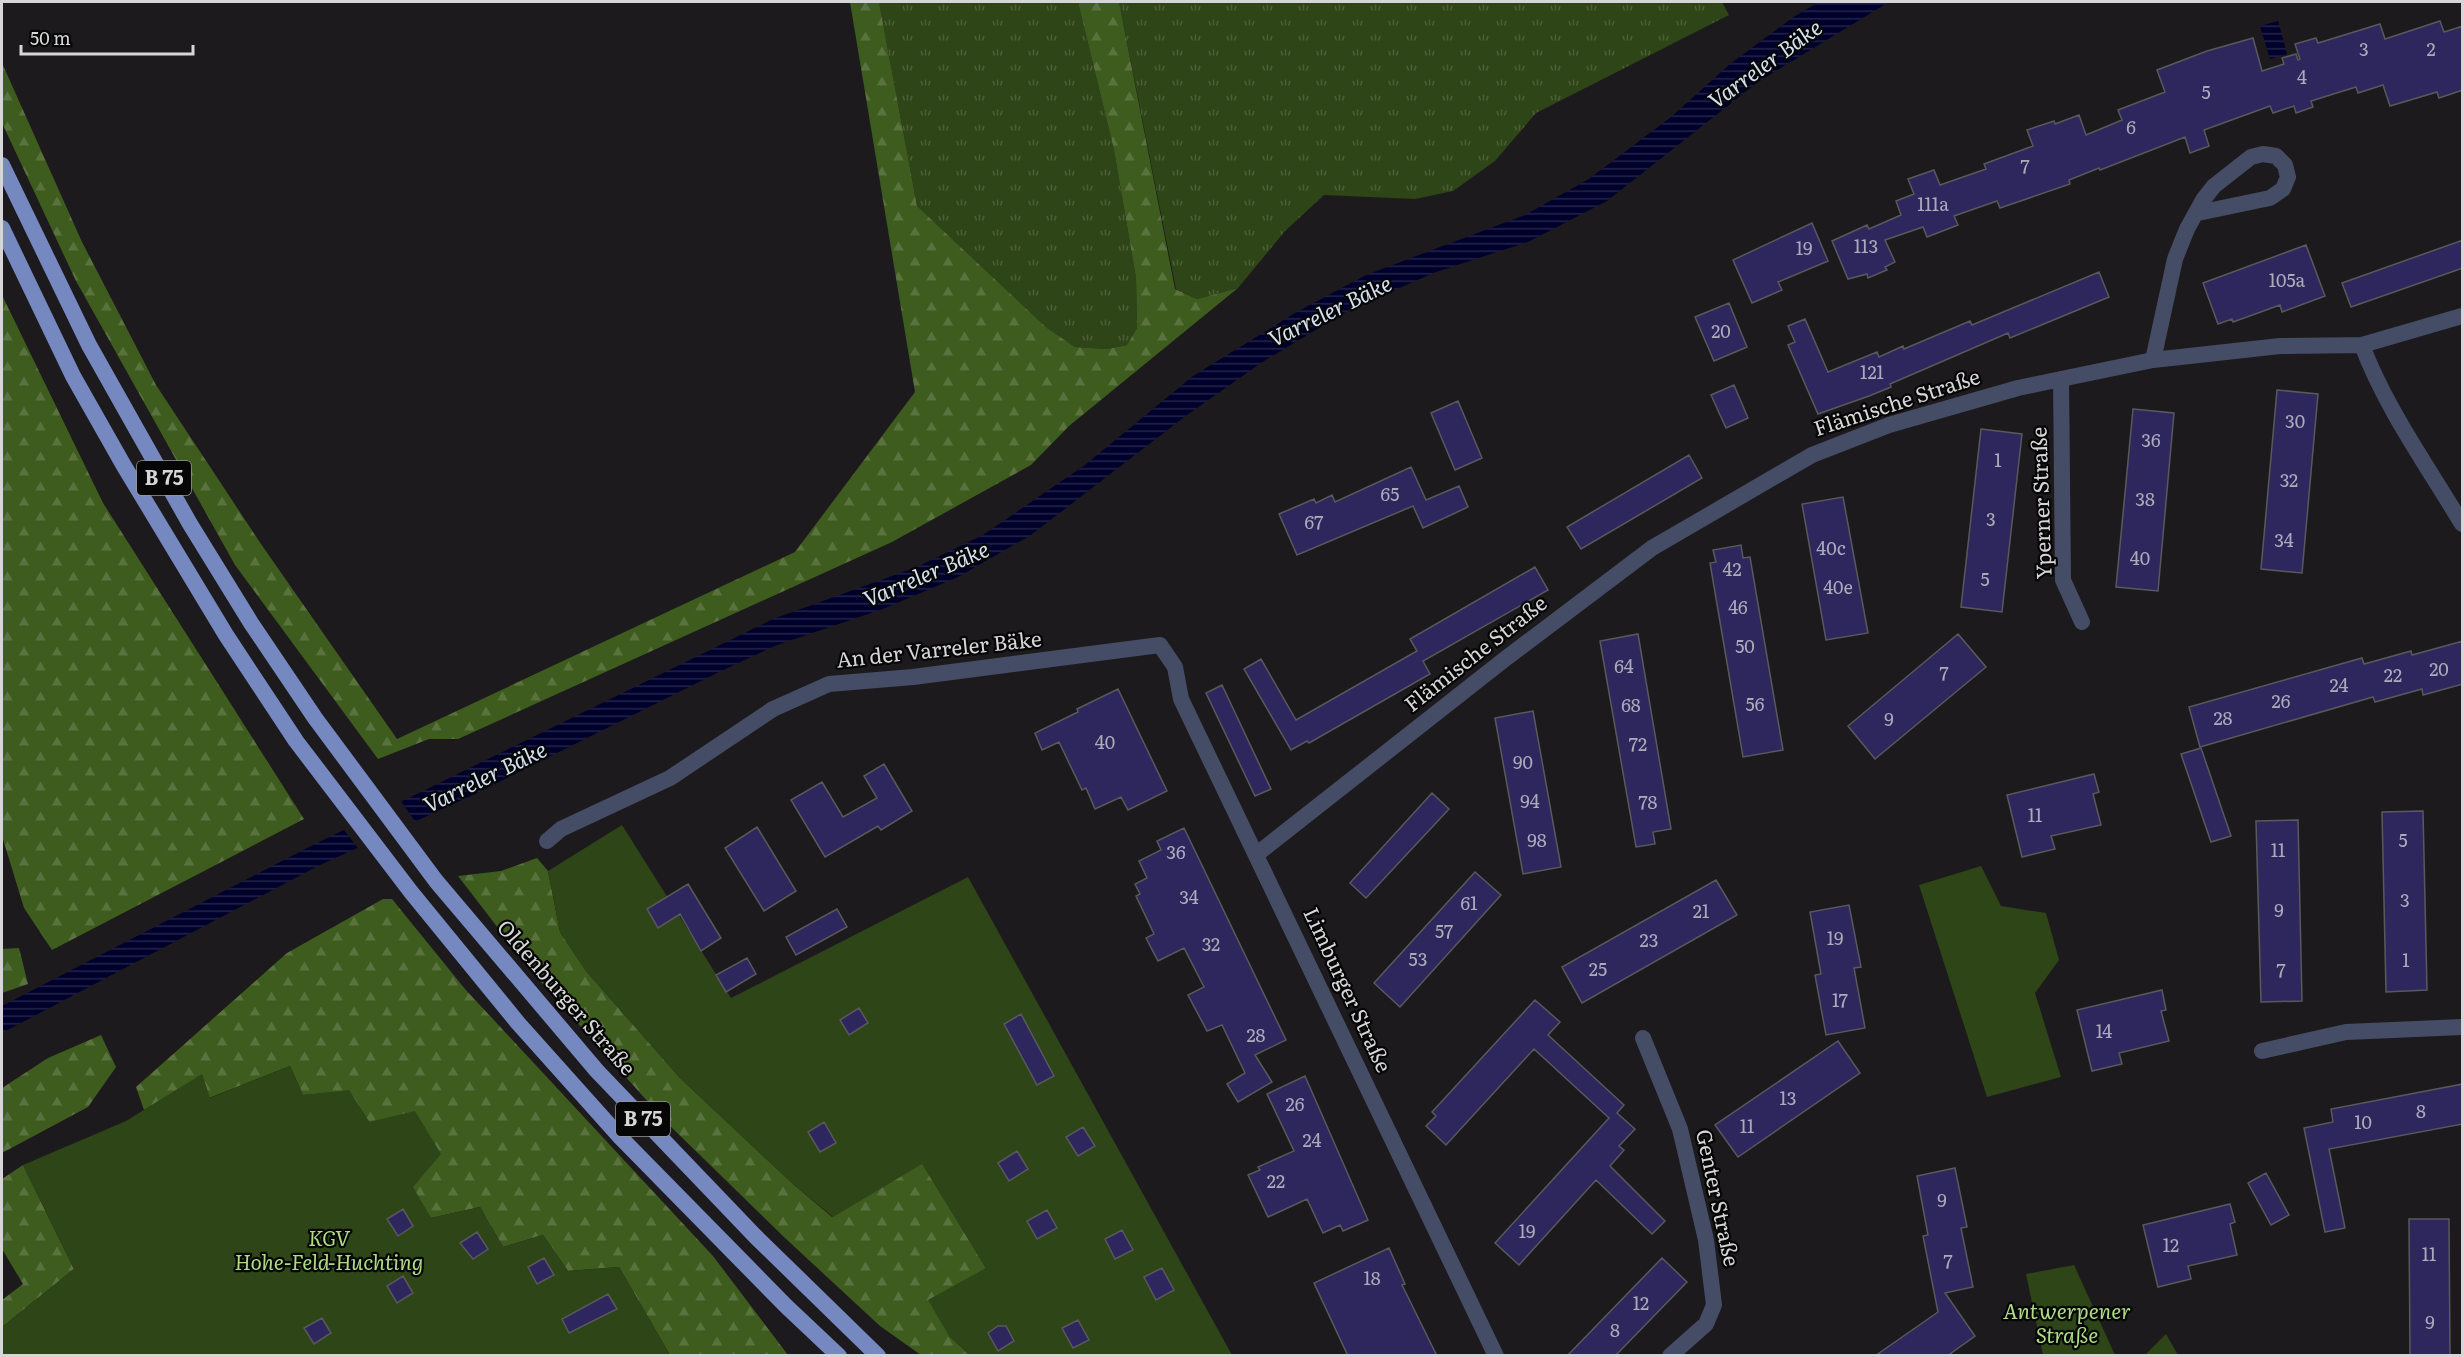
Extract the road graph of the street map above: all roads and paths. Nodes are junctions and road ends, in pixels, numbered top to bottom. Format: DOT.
graph roads {
  1 [pos="2,165"];
  2 [pos="2198,213"];
  3 [pos="2,228"];
  4 [pos="2463,316"];
  5 [pos="2362,345"];
  6 [pos="2153,360"];
  7 [pos="2061,379"];
  8 [pos="2463,524"];
  9 [pos="2082,622"];
  10 [pos="1160,645"];
  11 [pos="547,841"];
  12 [pos="1257,854"];
  13 [pos="2463,1027"];
  14 [pos="1643,1038"];
  15 [pos="2262,1051"];
  16 [pos="839,1356"];
  17 [pos="878,1356"];
  18 [pos="1496,1356"];
  19 [pos="1670,1356"];
  1 -- 17 [label="highway, Oldenburger Straße / B 75"];
  2 -- 2 [label="street"];
  2 -- 6 [label="street"];
  3 -- 16 [label="highway, B 75"];
  4 -- 5 [label="street, Flämische Straße"];
  5 -- 6 [label="street, Flämische Straße"];
  5 -- 8 [label="street"];
  6 -- 7 [label="street, Flämische Straße"];
  7 -- 9 [label="street, Yperner Straße"];
  7 -- 12 [label="street, Flämische Straße"];
  10 -- 11 [label="street, An der Varreler Bäke"];
  10 -- 12 [label="street, Limburger Straße"];
  12 -- 18 [label="street, Limburger Straße"];
  13 -- 15 [label="street"];
  14 -- 19 [label="street, Genter Straße"];
}
